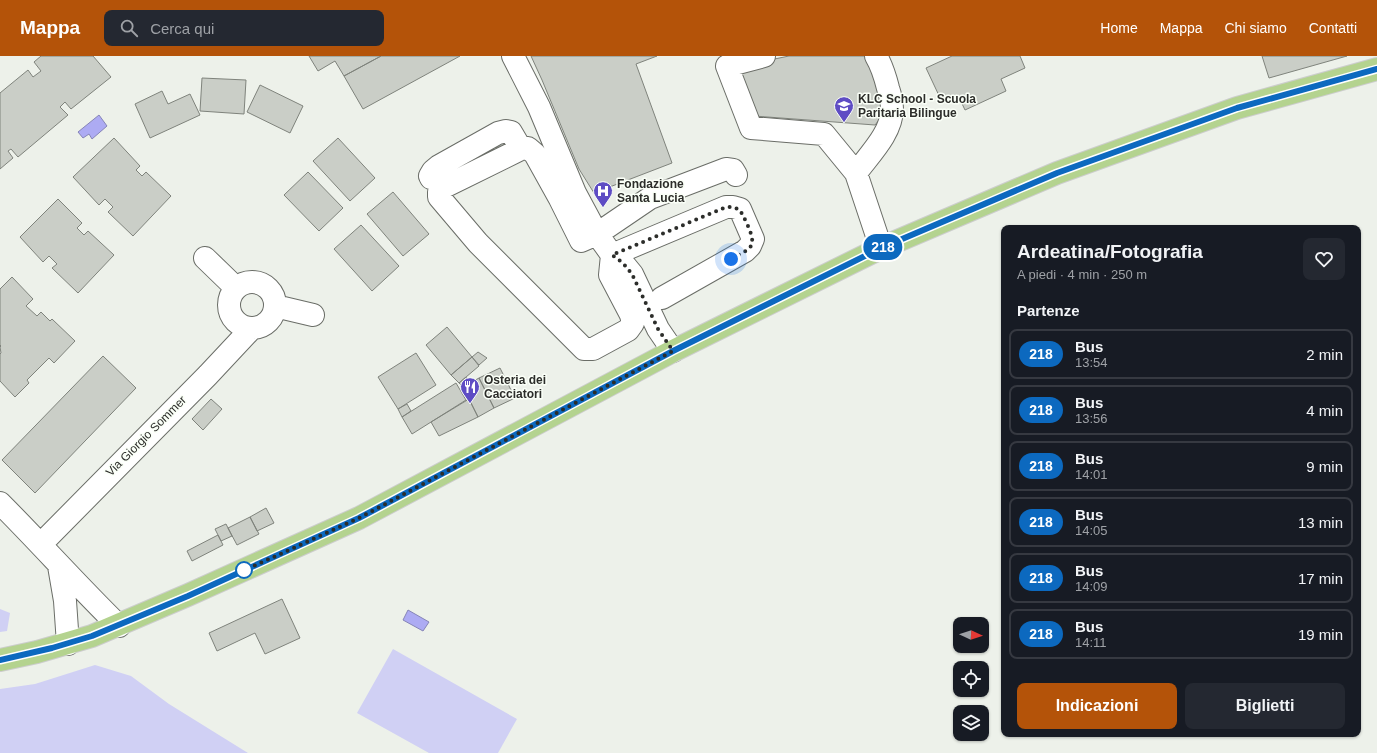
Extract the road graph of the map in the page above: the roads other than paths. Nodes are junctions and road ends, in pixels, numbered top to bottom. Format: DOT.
graph roads {
  1 [pos="513,56"];
  2 [pos="764,56"];
  3 [pos="876,56"];
  4 [pos="1377,69"];
  5 [pos="521,149"];
  6 [pos="856,173"];
  7 [pos="736,176"];
  8 [pos="431,178"];
  9 [pos="597,234"];
  10 [pos="881,248"];
  11 [pos="612,255"];
  12 [pos="205,258"];
  13 [pos="236,288"];
  14 [pos="662,298"];
  15 [pos="276,306"];
  16 [pos="313,315"];
  17 [pos="252,328"];
  18 [pos="673,351"];
  19 [pos="0,503"];
  20 [pos="41,544"];
  21 [pos="59,566"];
  22 [pos="119,626"];
  23 [pos="68,644"];
  24 [pos="0,660"];
  1 -- 9 [label="street"];
  2 -- 6 [label="street"];
  3 -- 6 [label="street"];
  4 -- 10 [label="main road"];
  5 -- 8 [label="street"];
  5 -- 9 [label="street"];
  5 -- 11 [label="street"];
  6 -- 10 [label="street"];
  7 -- 9 [label="street"];
  9 -- 11 [label="street"];
  10 -- 18 [label="main road"];
  11 -- 14 [label="street"];
  11 -- 18 [label="street"];
  12 -- 13 [label="street"];
  13 -- 15 [label="street"];
  13 -- 17 [label="street"];
  15 -- 16 [label="street"];
  15 -- 17 [label="street"];
  17 -- 20 [label="street, Via Giorgio Sommer"];
  18 -- 22 [label="main road"];
  19 -- 20 [label="street"];
  20 -- 21 [label="street"];
  21 -- 22 [label="street"];
  21 -- 23 [label="street"];
  22 -- 23 [label="main road"];
  23 -- 24 [label="main road"];
}
